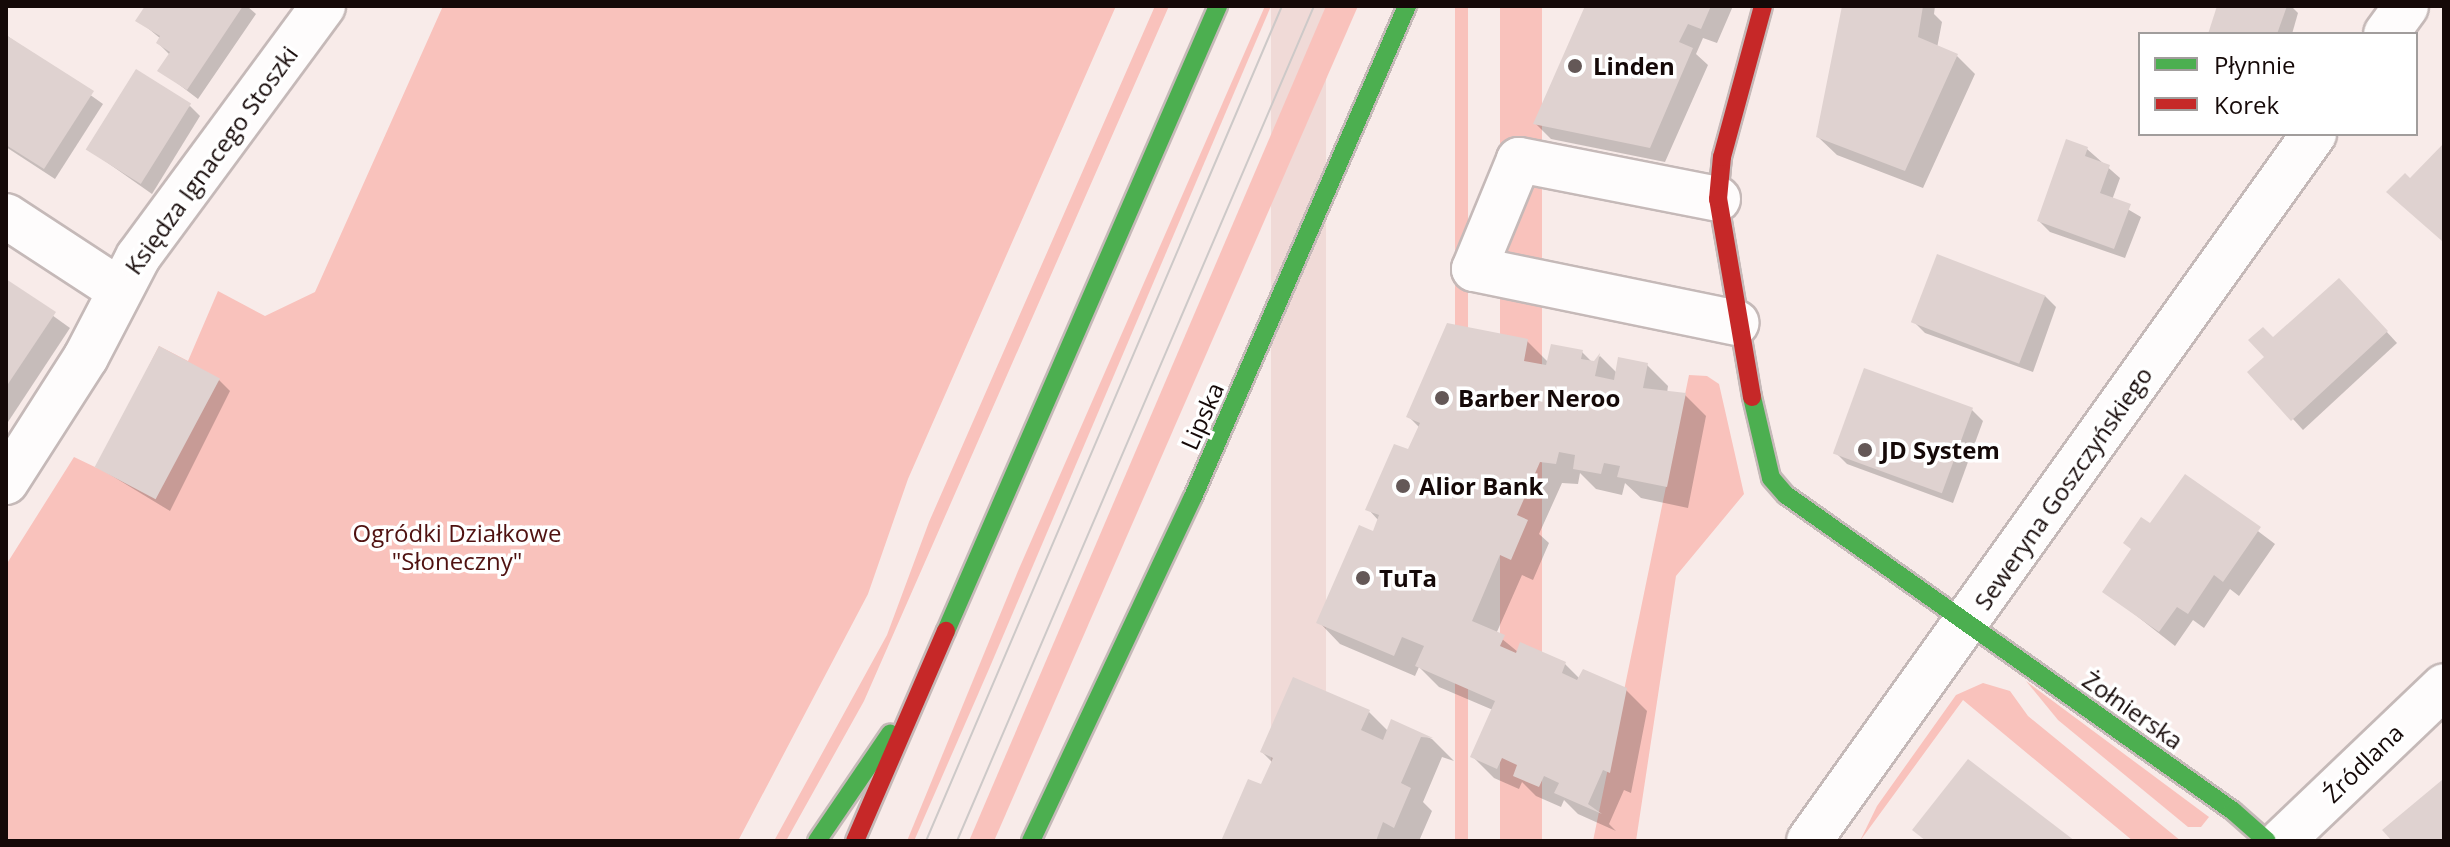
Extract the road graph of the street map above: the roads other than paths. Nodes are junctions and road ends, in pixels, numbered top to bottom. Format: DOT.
graph roads {
  1 [pos="323,6"];
  2 [pos="1218,6"];
  3 [pos="1407,6"];
  4 [pos="1763,6"];
  5 [pos="2406,6"];
  6 [pos="2387,32"];
  7 [pos="2313,136"];
  8 [pos="1718,199"];
  9 [pos="6,216"];
  10 [pos="119,290"];
  11 [pos="1737,323"];
  12 [pos="6,482"];
  13 [pos="1967,623"];
  14 [pos="2444,686"];
  15 [pos="914,699"];
  16 [pos="817,841"];
  17 [pos="855,841"];
  18 [pos="1031,841"];
  19 [pos="1809,841"];
  20 [pos="2267,841"];
  21 [pos="2282,841"];
  1 -- 10 [label="street, Księdza Ignacego Stoszki"];
  2 -- 15 [label="main road"];
  3 -- 18 [label="main road, Lipska"];
  4 -- 8 [label="main road, Żołnierska"];
  5 -- 6 [label="street"];
  7 -- 13 [label="street, Seweryna Goszczyńskiego"];
  8 -- 11 [label="main road, Żołnierska"];
  8 -- 11 [label="street"];
  9 -- 10 [label="street"];
  10 -- 12 [label="street, Księdza Ignacego Stoszki"];
  11 -- 13 [label="main road, Żołnierska"];
  13 -- 19 [label="street, Seweryna Goszczyńskiego"];
  13 -- 20 [label="main road, Żołnierska"];
  14 -- 21 [label="street, Źródlana"];
  15 -- 16 [label="main road"];
  15 -- 17 [label="main road"];
}
